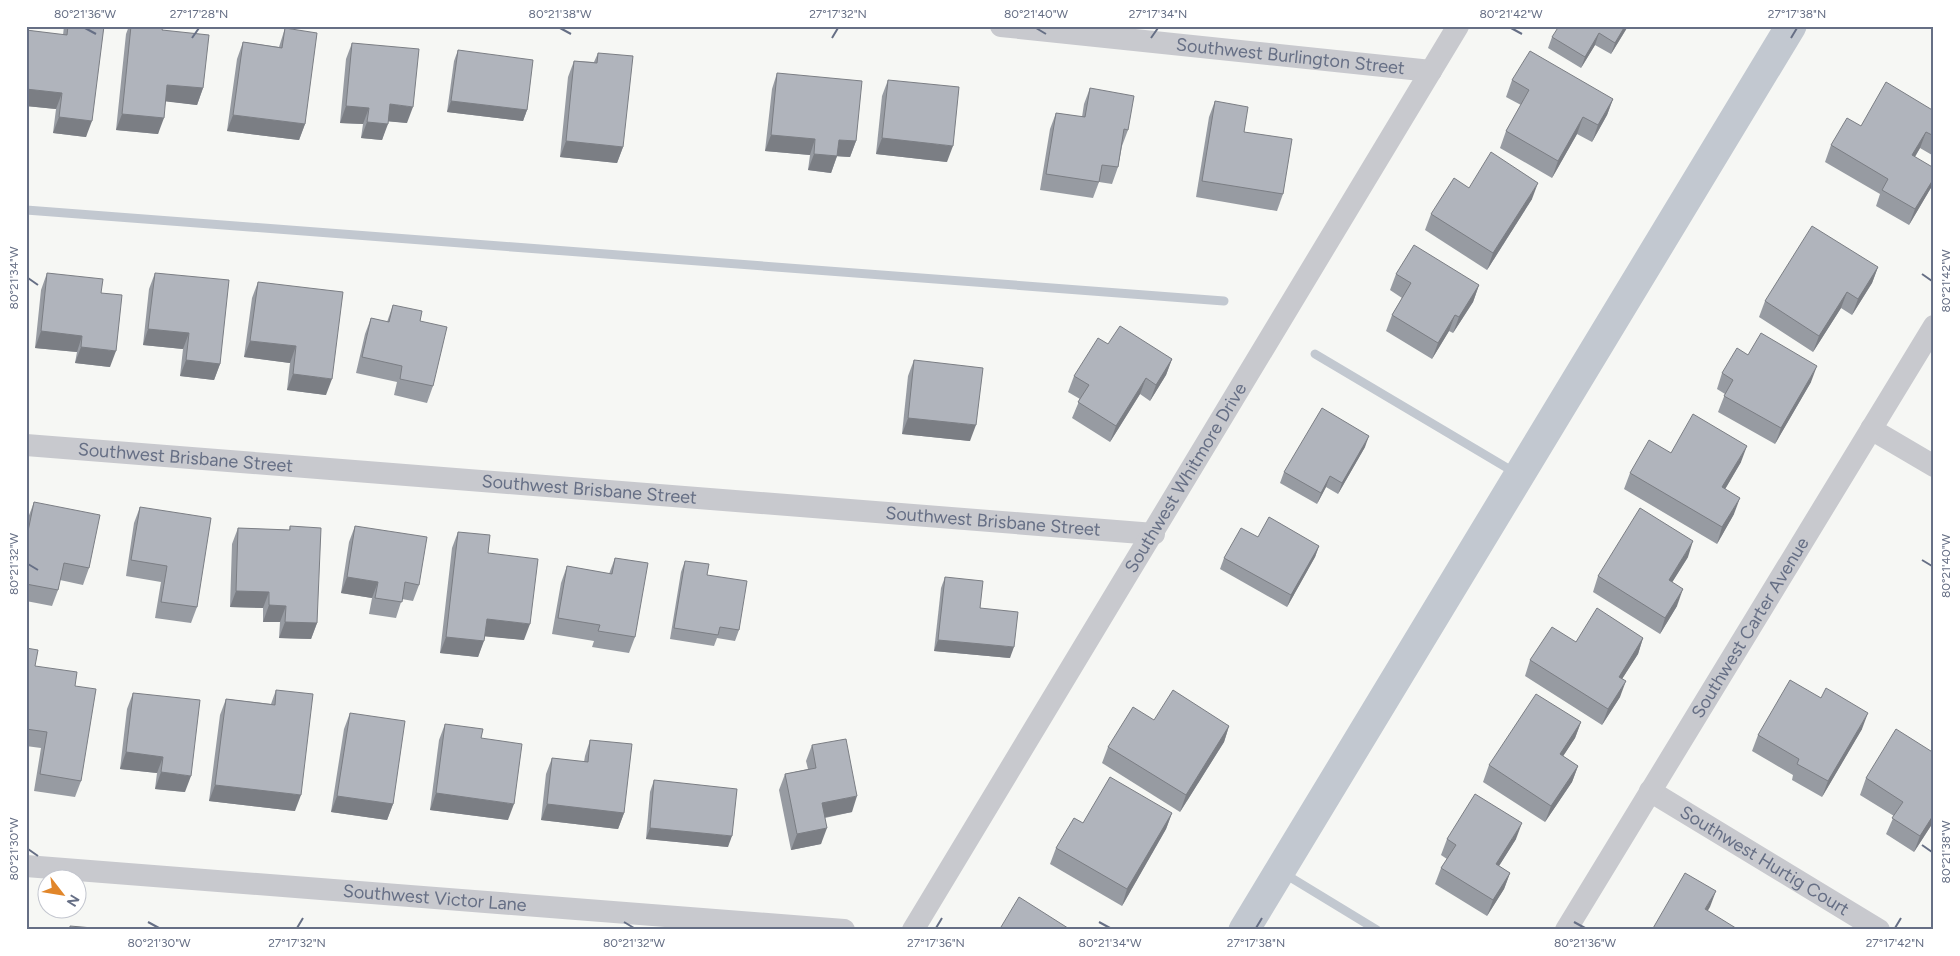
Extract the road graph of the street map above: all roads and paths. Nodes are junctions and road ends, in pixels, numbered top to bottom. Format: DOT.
graph roads {
  1 [pos="1000,26"];
  2 [pos="1458,26"];
  3 [pos="1431,71"];
  4 [pos="1934,326"];
  5 [pos="1871,429"];
  6 [pos="26,445"];
  7 [pos="1934,466"];
  8 [pos="1154,534"];
  9 [pos="1650,791"];
  10 [pos="26,866"];
  11 [pos="844,930"];
  12 [pos="913,930"];
  13 [pos="1566,930"];
  14 [pos="1879,930"];
  1 -- 3 [label="street, Southwest Burlington Street"];
  2 -- 3 [label="street, Southwest Whitmore Drive"];
  3 -- 8 [label="street, Southwest Whitmore Drive"];
  4 -- 5 [label="street, Southwest Carter Avenue"];
  5 -- 7 [label="street"];
  5 -- 9 [label="street, Southwest Carter Avenue"];
  6 -- 8 [label="street, Southwest Brisbane Street"];
  8 -- 12 [label="street, Southwest Whitmore Drive"];
  9 -- 13 [label="street, Southwest Carter Avenue"];
  9 -- 14 [label="street, Southwest Hurtig Court"];
  10 -- 11 [label="street, Southwest Victor Lane"];
}
